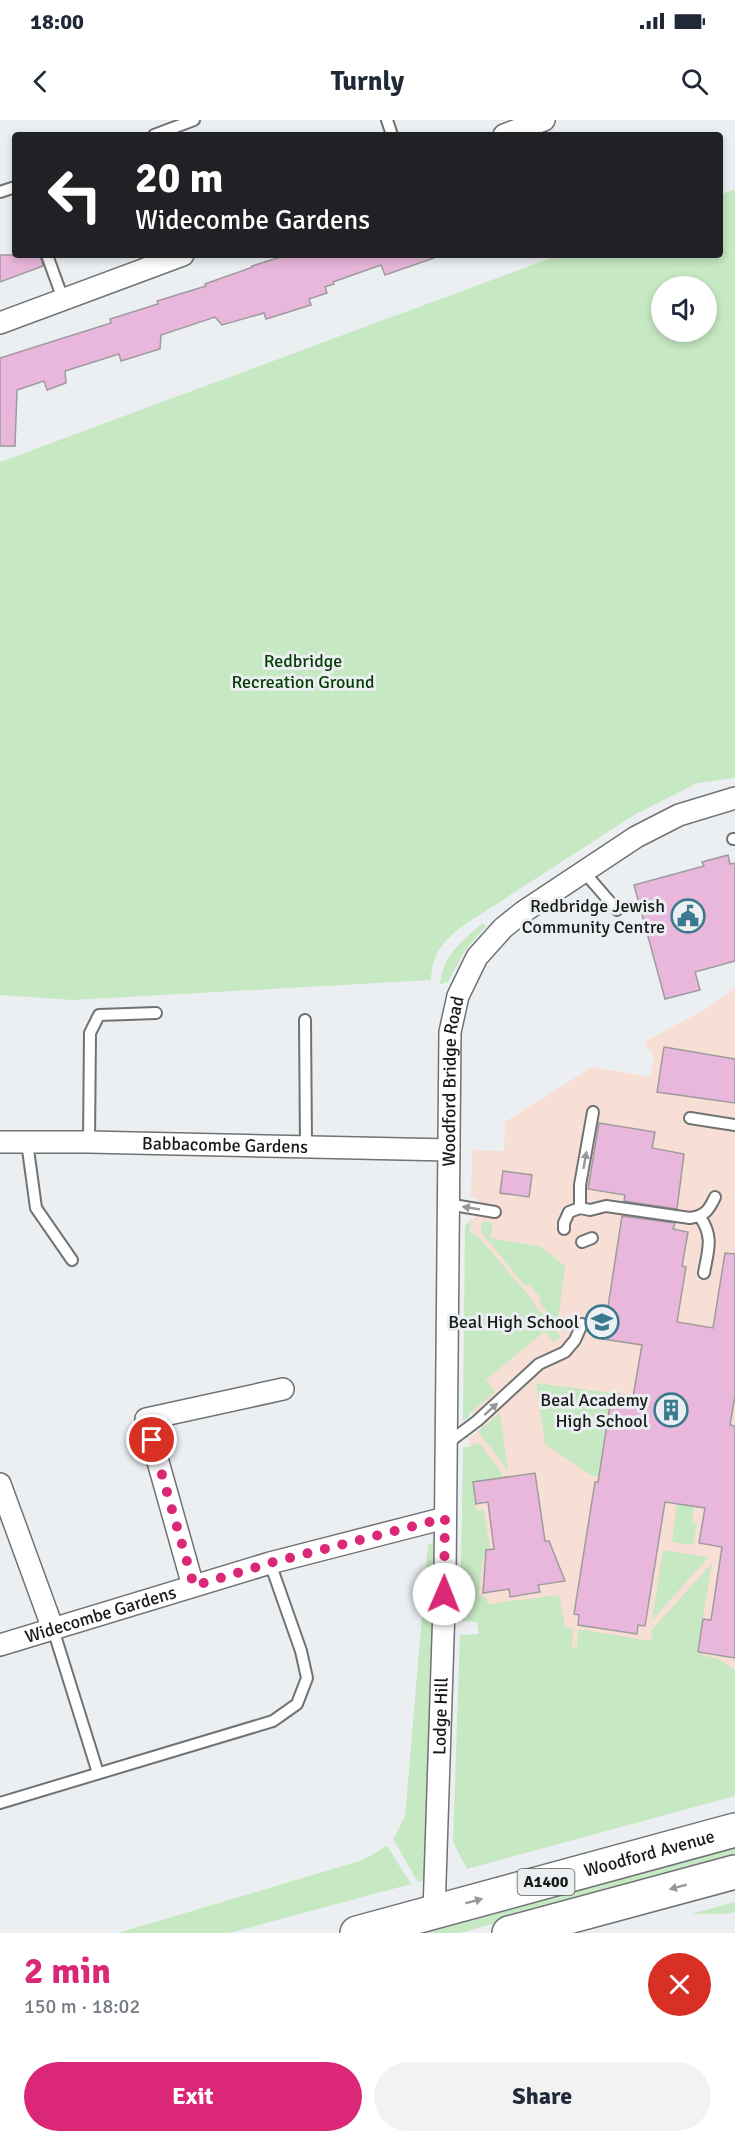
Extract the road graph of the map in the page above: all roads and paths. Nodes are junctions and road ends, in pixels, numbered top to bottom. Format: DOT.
graph roads {
  1 [pos="194,120"];
  2 [pos="544,120"];
  3 [pos="162,132"];
  4 [pos="512,132"];
  5 [pos="48,258"];
  6 [pos="175,258"];
  7 [pos="63,299"];
  8 [pos="0,323"];
  9 [pos="735,798"];
  10 [pos="584,872"];
  11 [pos="618,910"];
  12 [pos="156,1013"];
  13 [pos="305,1020"];
  14 [pos="593,1112"];
  15 [pos="690,1118"];
  16 [pos="732,1125"];
  17 [pos="0,1142"];
  18 [pos="27,1142"];
  19 [pos="89,1142"];
  20 [pos="306,1146"];
  21 [pos="448,1150"];
  22 [pos="715,1197"];
  23 [pos="447,1204"];
  24 [pos="585,1209"];
  25 [pos="495,1212"];
  26 [pos="700,1217"];
  27 [pos="564,1229"];
  28 [pos="72,1260"];
  29 [pos="704,1273"];
  30 [pos="582,1324"];
  31 [pos="283,1389"];
  32 [pos="445,1445"];
  33 [pos="0,1484"];
  34 [pos="445,1518"];
  35 [pos="270,1563"];
  36 [pos="194,1586"];
  37 [pos="53,1629"];
  38 [pos="0,1645"];
  39 [pos="98,1773"];
  40 [pos="0,1803"];
  41 [pos="735,1830"];
  42 [pos="735,1872"];
  43 [pos="434,1912"];
  44 [pos="357,1933"];
  45 [pos="510,1933"];
  1 -- 3 [label="lane"];
  2 -- 4 [label="street"];
  5 -- 7 [label="lane"];
  6 -- 7 [label="street"];
  7 -- 8 [label="street"];
  9 -- 10 [label="street, Woodford Bridge Road"];
  10 -- 11 [label="lane"];
  10 -- 21 [label="street, Woodford Bridge Road"];
  12 -- 19 [label="lane"];
  13 -- 20 [label="lane"];
  24 -- 14 [label="lane, one-way"];
  15 -- 16 [label="lane"];
  17 -- 18 [label="street, Babbacombe Gardens"];
  18 -- 19 [label="street, Babbacombe Gardens"];
  18 -- 28 [label="lane"];
  19 -- 20 [label="street, Babbacombe Gardens"];
  20 -- 21 [label="street, Babbacombe Gardens"];
  21 -- 23 [label="street, Woodford Bridge Road"];
  22 -- 26 [label="lane"];
  25 -- 23 [label="lane, one-way"];
  23 -- 32 [label="street, Woodford Bridge Road"];
  24 -- 26 [label="lane"];
  24 -- 27 [label="lane"];
  26 -- 29 [label="lane"];
  32 -- 30 [label="lane, one-way"];
  31 -- 36 [label="street"];
  32 -- 34 [label="street, Woodford Bridge Road"];
  33 -- 37 [label="street"];
  34 -- 35 [label="street, Widecombe Gardens"];
  34 -- 43 [label="street, Lodge Hill"];
  35 -- 36 [label="street, Widecombe Gardens"];
  35 -- 39 [label="lane"];
  36 -- 37 [label="street, Widecombe Gardens"];
  37 -- 38 [label="street, Widecombe Gardens"];
  37 -- 39 [label="lane"];
  39 -- 40 [label="lane"];
  43 -- 41 [label="highway, Woodford Avenue / A1400, one-way"];
  42 -- 45 [label="highway, A1400, one-way"];
  43 -- 44 [label="highway, Woodford Avenue / A1400"];
}
